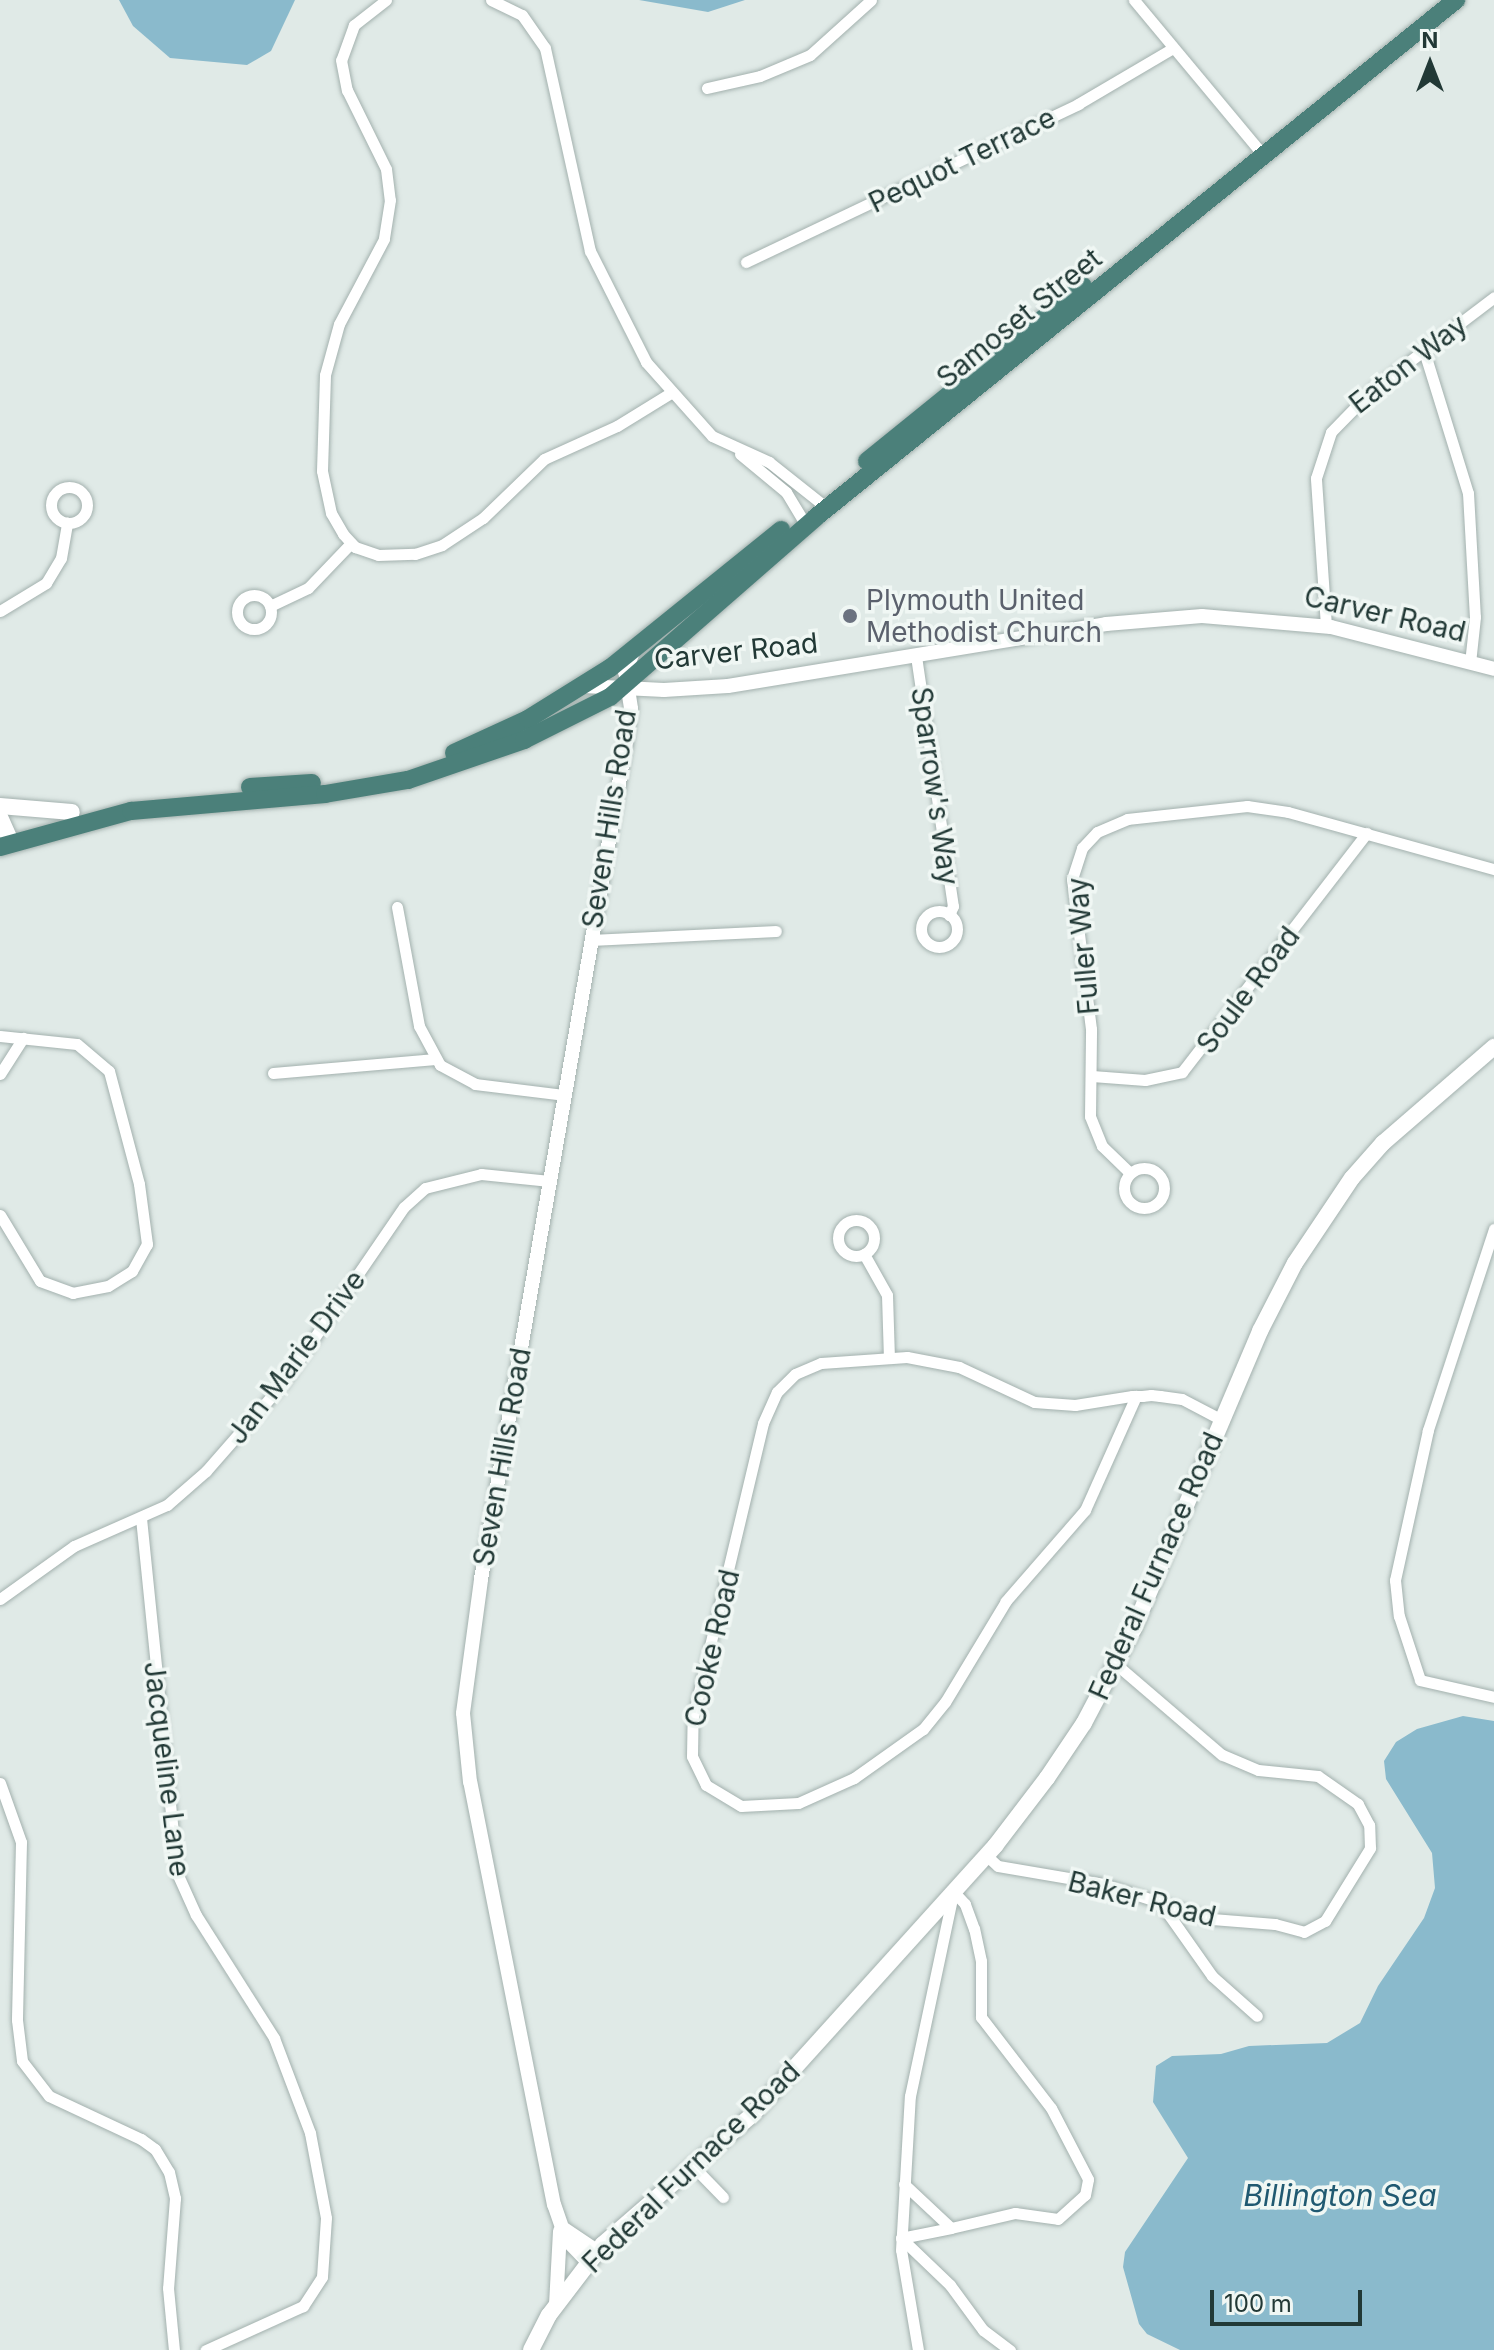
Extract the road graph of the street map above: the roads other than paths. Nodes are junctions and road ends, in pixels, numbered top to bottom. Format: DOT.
graph roads {
  1 [pos="386,0"];
  2 [pos="491,0"];
  3 [pos="871,0"];
  4 [pos="1134,0"];
  5 [pos="1436,0"];
  6 [pos="1456,0"];
  7 [pos="1173,48"];
  8 [pos="707,88"];
  9 [pos="1261,152"];
  10 [pos="746,262"];
  11 [pos="1494,297"];
  12 [pos="1424,351"];
  13 [pos="669,394"];
  14 [pos="727,443"];
  15 [pos="823,504"];
  16 [pos="804,519"];
  17 [pos="67,523"];
  18 [pos="351,543"];
  19 [pos="270,606"];
  20 [pos="0,611"];
  21 [pos="1326,626"];
  22 [pos="633,652"];
  23 [pos="916,656"];
  24 [pos="1470,663"];
  25 [pos="1494,669"];
  26 [pos="584,686"];
  27 [pos="625,687"];
  28 [pos="0,806"];
  29 [pos="72,812"];
  30 [pos="1367,833"];
  31 [pos="4,835"];
  32 [pos="1494,869"];
  33 [pos="397,907"];
  34 [pos="949,915"];
  35 [pos="776,931"];
  36 [pos="591,940"];
  37 [pos="0,1036"];
  38 [pos="23,1038"];
  39 [pos="1494,1047"];
  40 [pos="435,1059"];
  41 [pos="273,1073"];
  42 [pos="0,1074"];
  43 [pos="1092,1076"];
  44 [pos="565,1095"];
  45 [pos="1130,1173"];
  46 [pos="550,1181"];
  47 [pos="0,1215"];
  48 [pos="1494,1229"];
  49 [pos="864,1254"];
  50 [pos="889,1357"];
  51 [pos="1136,1396"];
  52 [pos="1222,1420"];
  53 [pos="141,1518"];
  54 [pos="0,1599"];
  55 [pos="1116,1664"];
  56 [pos="1494,1697"];
  57 [pos="0,1783"];
  58 [pos="986,1855"];
  59 [pos="954,1892"];
  60 [pos="1159,1903"];
  61 [pos="1257,2016"];
  62 [pos="691,2164"];
  63 [pos="904,2184"];
  64 [pos="723,2197"];
  65 [pos="560,2226"];
  66 [pos="951,2228"];
  67 [pos="901,2238"];
  68 [pos="592,2256"];
  69 [pos="556,2305"];
  70 [pos="174,2350"];
  71 [pos="206,2350"];
  72 [pos="531,2350"];
  73 [pos="918,2350"];
  74 [pos="1010,2350"];
  1 -- 18 [label="street"];
  2 -- 13 [label="street"];
  3 -- 8 [label="street"];
  4 -- 7 [label="street"];
  5 -- 9 [label="highway, Samoset Street"];
  6 -- 9 [label="highway, Samoset Street"];
  7 -- 9 [label="street"];
  7 -- 10 [label="street, Pequot Terrace"];
  9 -- 15 [label="highway, Samoset Street"];
  11 -- 12 [label="street, Eaton Way"];
  12 -- 21 [label="street, Eaton Way"];
  12 -- 24 [label="street"];
  13 -- 14 [label="street"];
  13 -- 18 [label="street"];
  14 -- 15 [label="street"];
  14 -- 16 [label="street"];
  15 -- 16 [label="highway, Samoset Street"];
  16 -- 22 [label="highway, Samoset Street"];
  16 -- 27 [label="highway, Samoset Street"];
  17 -- 20 [label="street"];
  18 -- 19 [label="street"];
  21 -- 23 [label="street, Carver Road"];
  21 -- 24 [label="street, Carver Road"];
  22 -- 26 [label="highway, Carver Road"];
  22 -- 27 [label="street, Seven Hills Road"];
  23 -- 27 [label="street, Carver Road"];
  23 -- 34 [label="street, Sparrow's Way"];
  24 -- 25 [label="street, Carver Road"];
  26 -- 27 [label="street, Seven Hills Road"];
  26 -- 29 [label="highway, Carver Road"];
  27 -- 31 [label="highway, Carver Road"];
  27 -- 36 [label="street, Seven Hills Road"];
  28 -- 29 [label="main road"];
  29 -- 31 [label="highway, Carver Road"];
  30 -- 32 [label="street, Fuller Way"];
  30 -- 43 [label="street, Soule Road"];
  30 -- 43 [label="street, Fuller Way"];
  33 -- 40 [label="street"];
  35 -- 36 [label="street"];
  36 -- 44 [label="street, Seven Hills Road"];
  37 -- 38 [label="street"];
  38 -- 42 [label="street"];
  38 -- 47 [label="street"];
  39 -- 52 [label="main road, Federal Furnace Road"];
  40 -- 41 [label="street"];
  40 -- 44 [label="street"];
  43 -- 45 [label="street, Fuller Way"];
  44 -- 46 [label="street, Seven Hills Road"];
  46 -- 53 [label="street, Jan Marie Drive"];
  46 -- 65 [label="street, Seven Hills Road"];
  48 -- 56 [label="street"];
  49 -- 50 [label="street"];
  50 -- 51 [label="street, Cooke Road"];
  50 -- 51 [label="street, Cooke Road"];
  51 -- 52 [label="street, Cooke Road"];
  52 -- 55 [label="main road, Federal Furnace Road"];
  53 -- 54 [label="street, Jan Marie Drive"];
  53 -- 71 [label="street, Jacqueline Lane"];
  55 -- 58 [label="main road, Federal Furnace Road"];
  55 -- 60 [label="street, Baker Road"];
  57 -- 70 [label="street"];
  58 -- 59 [label="main road, Federal Furnace Road"];
  58 -- 60 [label="street, Baker Road"];
  59 -- 62 [label="main road, Federal Furnace Road"];
  59 -- 63 [label="street"];
  59 -- 66 [label="street"];
  60 -- 61 [label="street"];
  62 -- 64 [label="street"];
  62 -- 68 [label="main road, Federal Furnace Road"];
  63 -- 66 [label="street"];
  63 -- 67 [label="street"];
  65 -- 68 [label="street, Seven Hills Road"];
  65 -- 69 [label="street"];
  66 -- 67 [label="street"];
  67 -- 73 [label="street"];
  67 -- 74 [label="street"];
  68 -- 69 [label="main road, Federal Furnace Road"];
  69 -- 72 [label="main road, Federal Furnace Road"];
}
